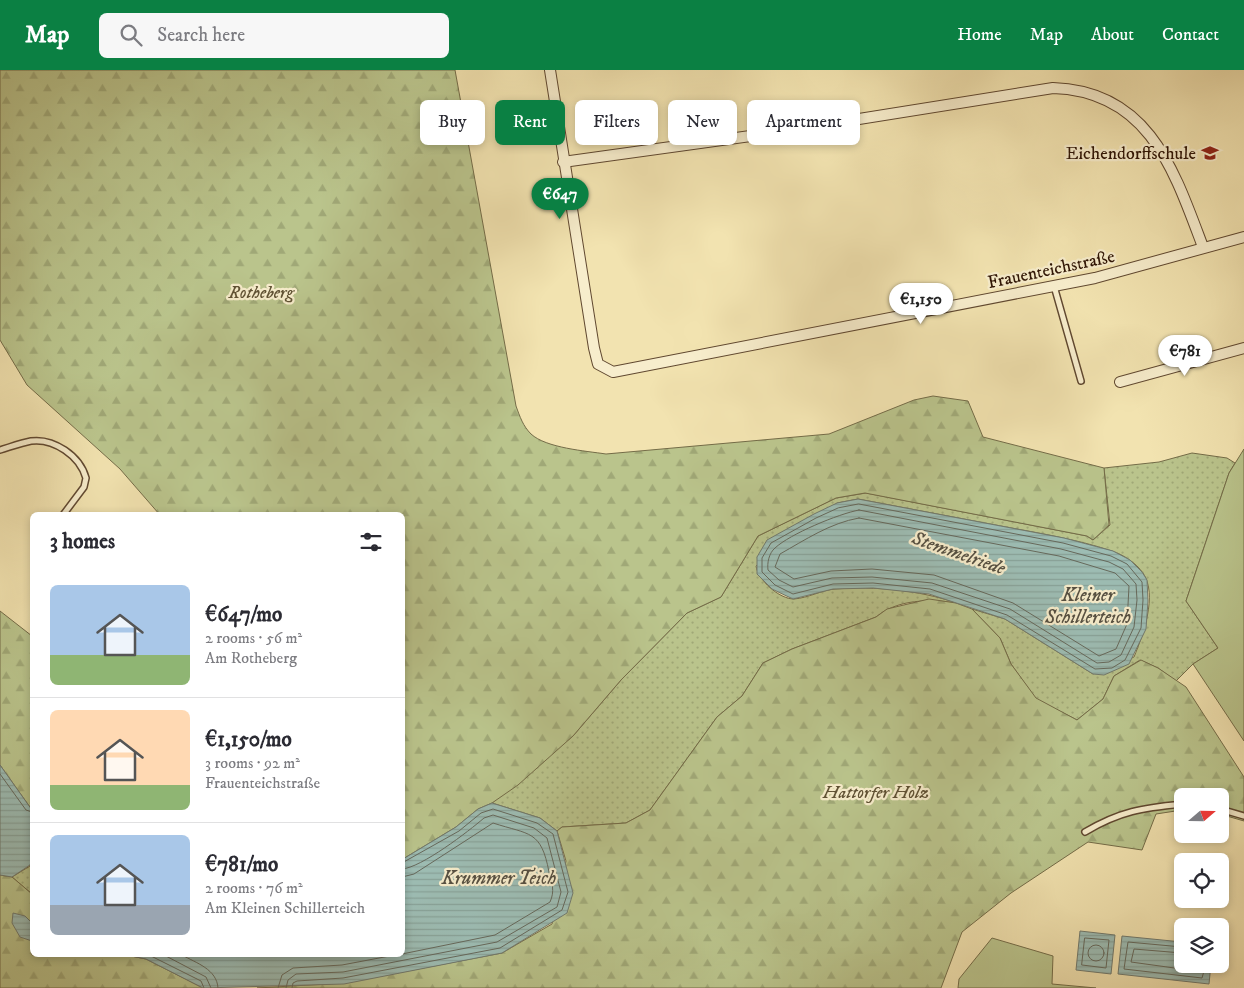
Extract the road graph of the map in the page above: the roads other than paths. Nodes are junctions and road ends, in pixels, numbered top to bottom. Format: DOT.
graph roads {
  1 [pos="550,70"];
  2 [pos="563,162"];
  3 [pos="1243,240"];
  4 [pos="1203,247"];
  5 [pos="1054,286"];
  6 [pos="1244,348"];
  7 [pos="1081,381"];
  8 [pos="1120,382"];
  9 [pos="0,450"];
  10 [pos="65,512"];
  11 [pos="1174,805"];
  12 [pos="1229,812"];
  13 [pos="1244,816"];
  14 [pos="1085,832"];
  1 -- 2 [label="street"];
  2 -- 4 [label="street"];
  2 -- 5 [label="street, Frauenteichstraße"];
  3 -- 4 [label="street, Frauenteichstraße"];
  4 -- 5 [label="street, Frauenteichstraße"];
  5 -- 7 [label="lane"];
  6 -- 8 [label="street"];
  9 -- 10 [label="lane"];
  11 -- 14 [label="lane"];
  12 -- 13 [label="lane"];
}
